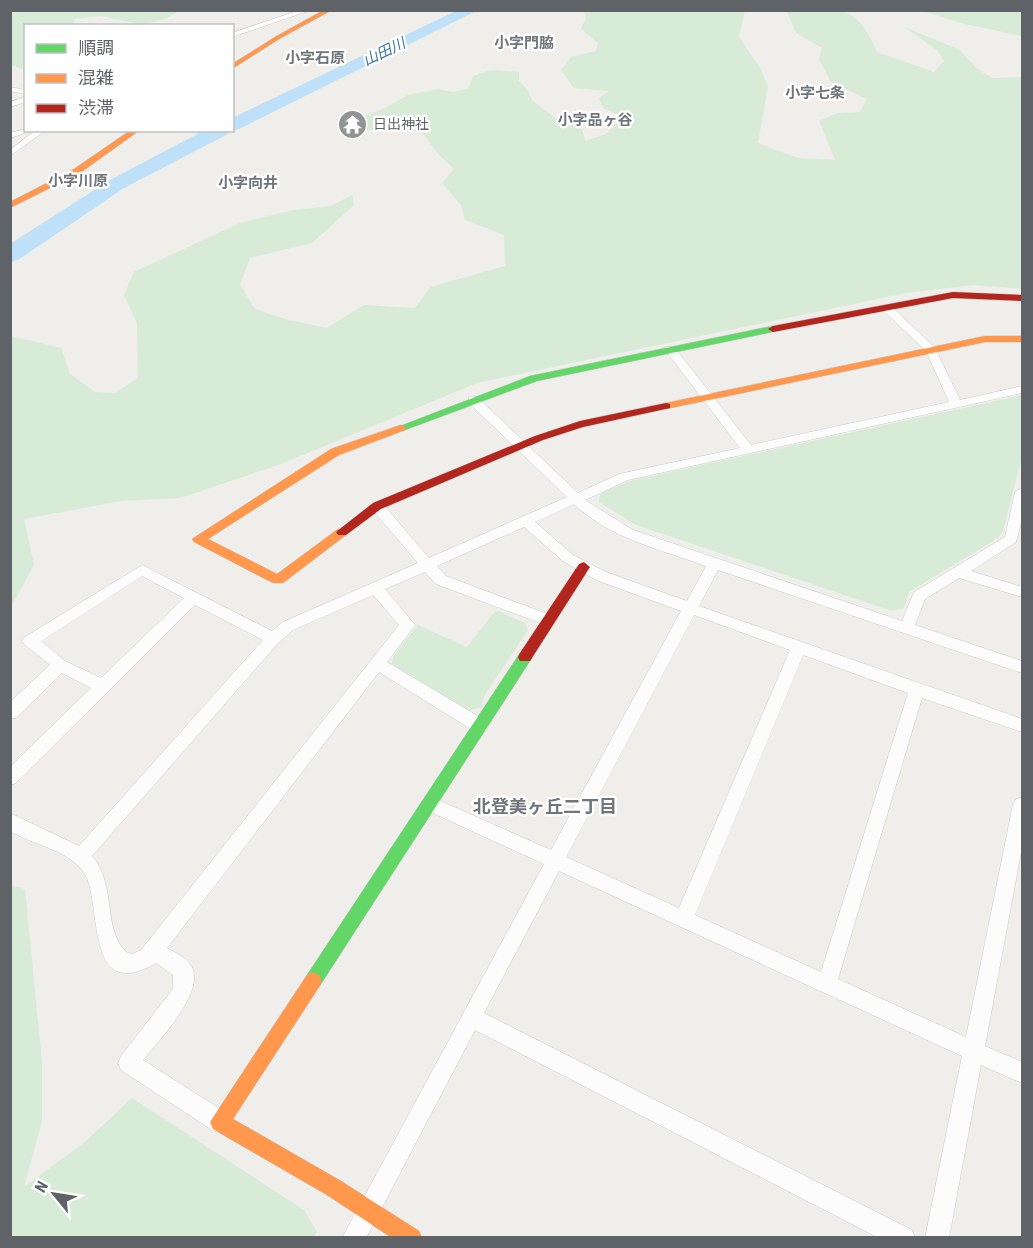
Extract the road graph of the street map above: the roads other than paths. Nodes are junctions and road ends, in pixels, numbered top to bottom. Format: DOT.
graph roads {
  1 [pos="308,10"];
  2 [pos="330,10"];
  3 [pos="234,34"];
  4 [pos="234,66"];
  5 [pos="26,132"];
  6 [pos="40,132"];
  7 [pos="134,132"];
  8 [pos="10,136"];
  9 [pos="10,154"];
  10 [pos="10,206"];
  11 [pos="1023,298"];
  12 [pos="887,308"];
  13 [pos="1023,339"];
  14 [pos="670,349"];
  15 [pos="931,350"];
  16 [pos="1023,390"];
  17 [pos="705,396"];
  18 [pos="473,400"];
  19 [pos="956,404"];
  20 [pos="520,446"];
  21 [pos="748,450"];
  22 [pos="1023,492"];
  23 [pos="575,497"];
  24 [pos="377,506"];
  25 [pos="525,521"];
  26 [pos="714,564"];
  27 [pos="427,565"];
  28 [pos="584,567"];
  29 [pos="958,572"];
  30 [pos="377,589"];
  31 [pos="1023,592"];
  32 [pos="194,597"];
  33 [pos="690,608"];
  34 [pos="548,620"];
  35 [pos="906,629"];
  36 [pos="273,639"];
  37 [pos="799,647"];
  38 [pos="377,663"];
  39 [pos="60,665"];
  40 [pos="1023,667"];
  41 [pos="104,687"];
  42 [pos="917,690"];
  43 [pos="10,713"];
  44 [pos="1023,725"];
  45 [pos="480,726"];
  46 [pos="10,778"];
  47 [pos="430,804"];
  48 [pos="1023,804"];
  49 [pos="10,822"];
  50 [pos="81,856"];
  51 [pos="555,861"];
  52 [pos="684,919"];
  53 [pos="154,950"];
  54 [pos="827,983"];
  55 [pos="472,1018"];
  56 [pos="973,1050"];
  57 [pos="1023,1073"];
  58 [pos="220,1122"];
  59 [pos="368,1211"];
  60 [pos="353,1238"];
  61 [pos="412,1238"];
  62 [pos="904,1238"];
  63 [pos="937,1238"];
  1 -- 3 [label="street"];
  2 -- 4 [label="main road"];
  5 -- 8 [label="street"];
  6 -- 9 [label="street"];
  7 -- 10 [label="main road"];
  11 -- 12 [label="main road"];
  12 -- 14 [label="main road"];
  12 -- 15 [label="street"];
  13 -- 15 [label="main road"];
  14 -- 17 [label="street"];
  14 -- 18 [label="main road"];
  15 -- 17 [label="main road"];
  15 -- 19 [label="street"];
  16 -- 19 [label="street"];
  17 -- 20 [label="main road"];
  17 -- 21 [label="street"];
  18 -- 20 [label="street"];
  18 -- 24 [label="main road"];
  19 -- 21 [label="street"];
  20 -- 23 [label="street"];
  20 -- 24 [label="main road"];
  21 -- 23 [label="street"];
  22 -- 29 [label="street"];
  23 -- 25 [label="street"];
  23 -- 26 [label="street"];
  24 -- 27 [label="street"];
  25 -- 27 [label="street"];
  25 -- 28 [label="street"];
  26 -- 33 [label="street"];
  26 -- 35 [label="street"];
  27 -- 30 [label="street"];
  27 -- 34 [label="street"];
  28 -- 33 [label="street"];
  28 -- 34 [label="main road"];
  29 -- 31 [label="street"];
  29 -- 35 [label="street"];
  30 -- 36 [label="street"];
  30 -- 38 [label="street"];
  32 -- 36 [label="street"];
  32 -- 39 [label="street"];
  32 -- 41 [label="street"];
  33 -- 37 [label="street"];
  33 -- 51 [label="street"];
  34 -- 45 [label="main road"];
  35 -- 40 [label="street"];
  36 -- 50 [label="street"];
  37 -- 42 [label="street"];
  37 -- 52 [label="street"];
  38 -- 45 [label="street"];
  38 -- 53 [label="street"];
  39 -- 41 [label="street"];
  39 -- 43 [label="street"];
  41 -- 46 [label="street"];
  42 -- 44 [label="street"];
  42 -- 54 [label="street"];
  45 -- 47 [label="main road"];
  47 -- 51 [label="street"];
  47 -- 58 [label="main road"];
  48 -- 56 [label="street"];
  49 -- 50 [label="street"];
  50 -- 53 [label="street"];
  51 -- 52 [label="street"];
  51 -- 55 [label="street"];
  52 -- 54 [label="street"];
  53 -- 58 [label="street"];
  54 -- 56 [label="street"];
  55 -- 59 [label="street"];
  55 -- 62 [label="street"];
  56 -- 57 [label="street"];
  56 -- 63 [label="street"];
  58 -- 59 [label="main road"];
  59 -- 60 [label="street"];
  59 -- 61 [label="main road"];
}
